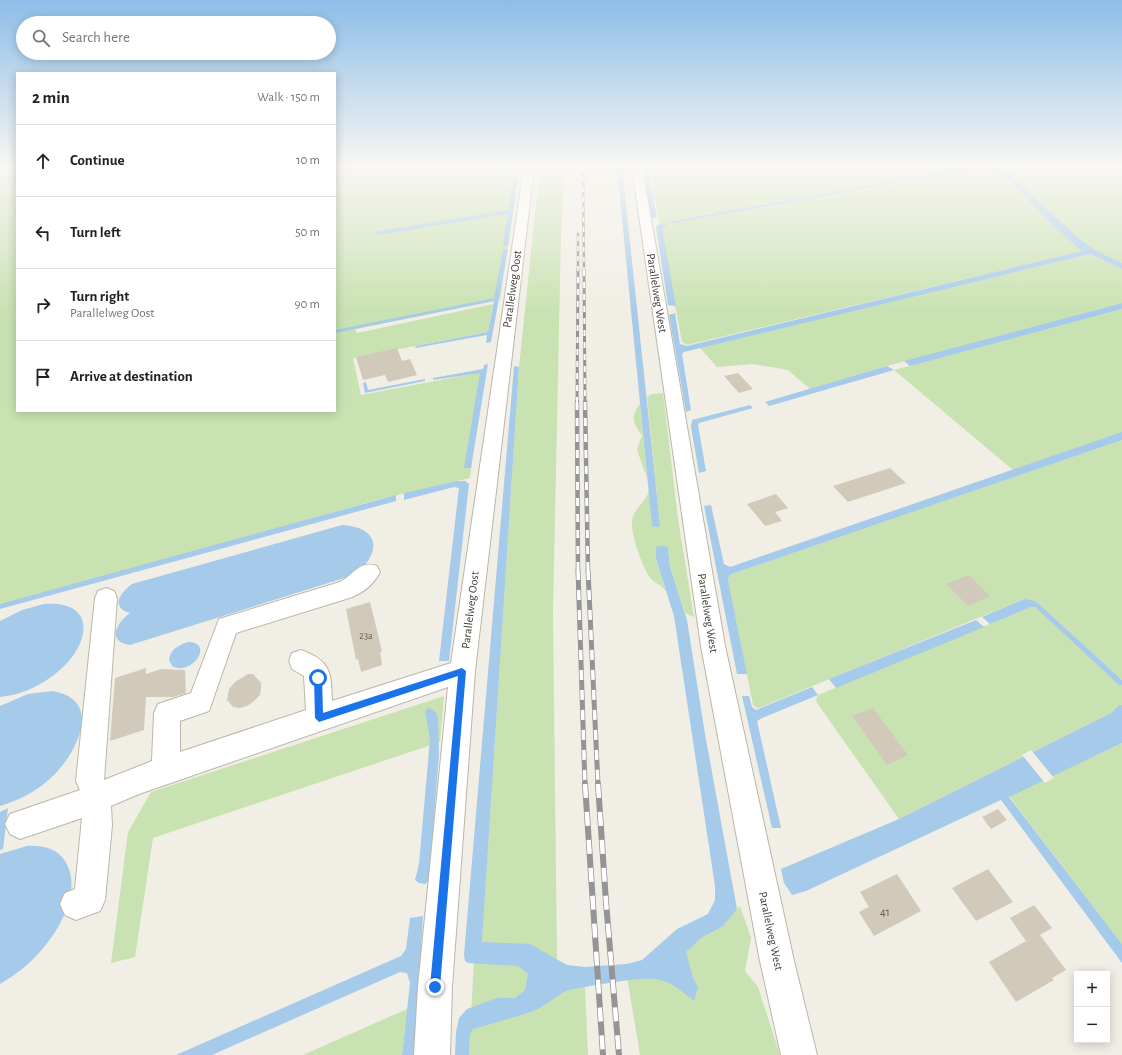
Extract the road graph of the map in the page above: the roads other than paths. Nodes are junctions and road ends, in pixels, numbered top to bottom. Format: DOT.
graph roads {
  1 [pos="522,216"];
  2 [pos="645,216"];
  3 [pos="368,572"];
  4 [pos="106,598"];
  5 [pos="301,661"];
  6 [pos="462,671"];
  7 [pos="319,718"];
  8 [pos="166,771"];
  9 [pos="97,798"];
  10 [pos="20,824"];
  11 [pos="76,904"];
  12 [pos="432,1055"];
  13 [pos="799,1055"];
  1 -- 6 [label="street, Parallelweg Oost"];
  2 -- 13 [label="street, Parallelweg West"];
  3 -- 8 [label="street"];
  4 -- 9 [label="street"];
  5 -- 7 [label="street"];
  6 -- 7 [label="street"];
  6 -- 12 [label="street, Parallelweg Oost"];
  7 -- 8 [label="street"];
  8 -- 9 [label="street"];
  9 -- 10 [label="street"];
  9 -- 11 [label="street"];
}
